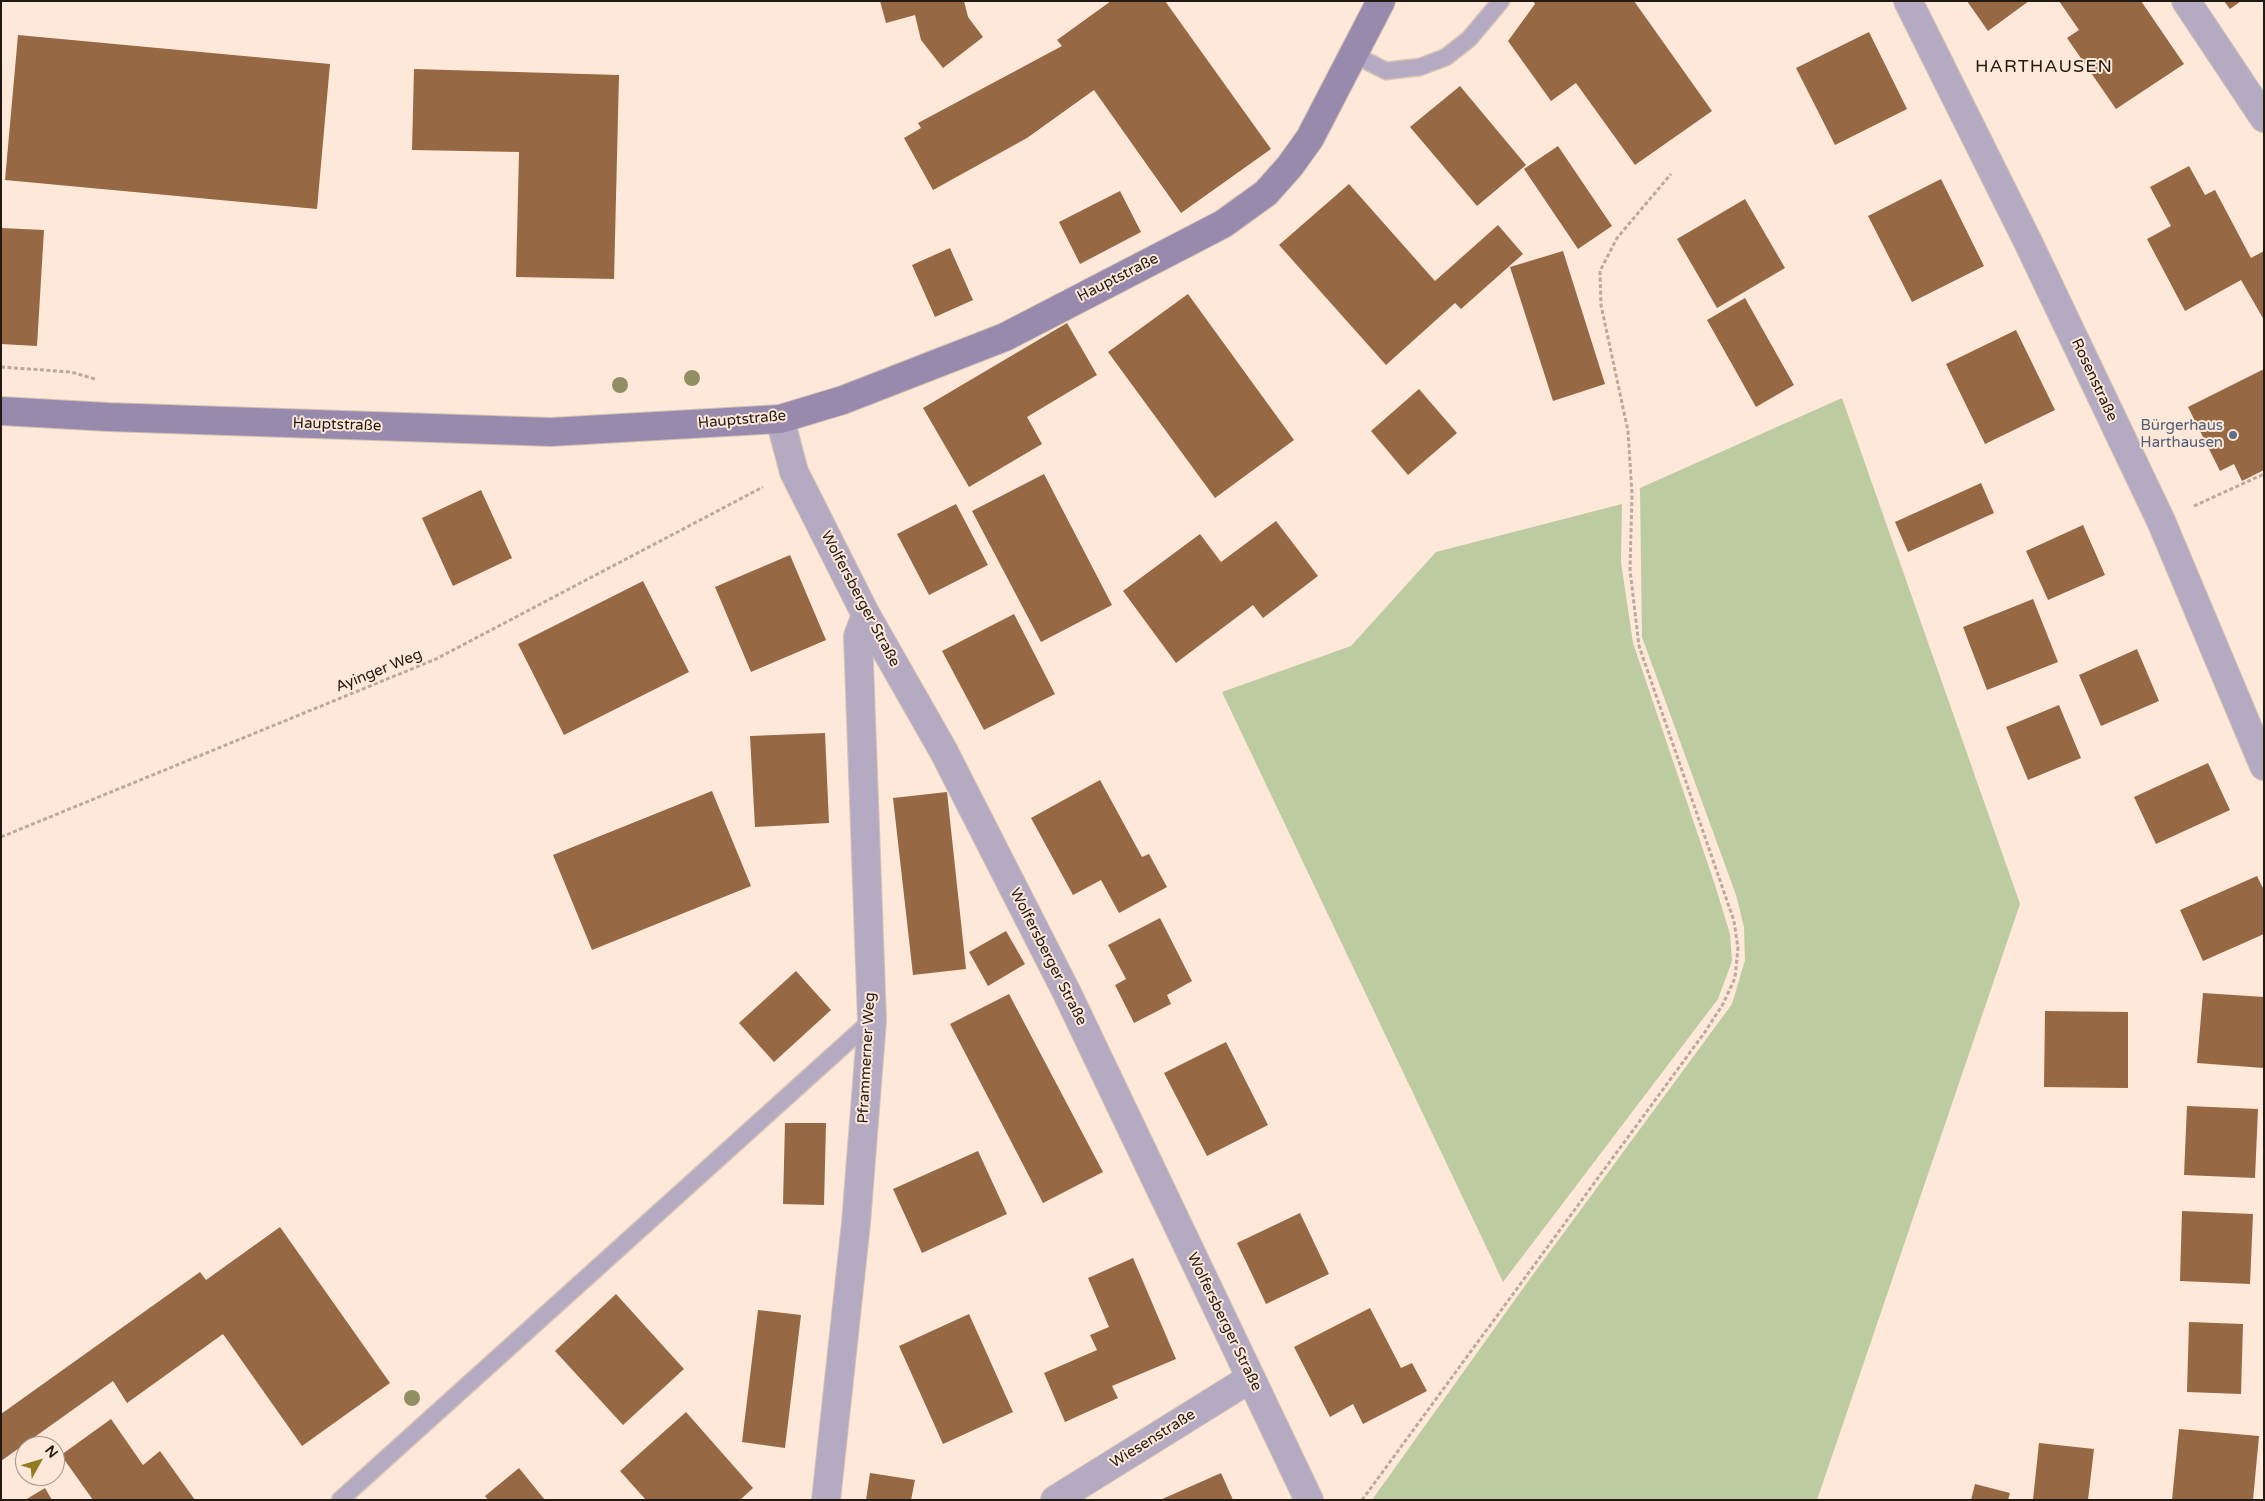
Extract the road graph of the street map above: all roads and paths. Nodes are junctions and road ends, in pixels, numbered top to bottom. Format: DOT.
graph roads {
  1 [pos="1381,1"];
  2 [pos="1501,1"];
  3 [pos="1908,1"];
  4 [pos="2186,1"];
  5 [pos="1353,54"];
  6 [pos="2264,118"];
  7 [pos="1672,174"];
  8 [pos="1,367"];
  9 [pos="103,381"];
  10 [pos="1,411"];
  11 [pos="780,419"];
  12 [pos="2264,474"];
  13 [pos="750,493"];
  14 [pos="2161,521"];
  15 [pos="866,615"];
  16 [pos="2264,766"];
  17 [pos="1,837"];
  18 [pos="872,1020"];
  19 [pos="1251,1378"];
  20 [pos="340,1500"];
  21 [pos="826,1500"];
  22 [pos="1055,1500"];
  23 [pos="1309,1500"];
  24 [pos="1362,1500"];
  1 -- 5 [label="street, Hauptstraße"];
  2 -- 5 [label="lane"];
  3 -- 14 [label="street, Rosenstraße"];
  4 -- 6 [label="street"];
  5 -- 11 [label="street, Hauptstraße"];
  7 -- 24 [label="path"];
  8 -- 9 [label="path"];
  10 -- 11 [label="street, Hauptstraße"];
  11 -- 15 [label="street, Wolfersberger Straße"];
  12 -- 14 [label="path"];
  13 -- 17 [label="path, Ayinger Weg"];
  14 -- 16 [label="street, Rosenstraße"];
  15 -- 18 [label="street, Pframmerner Weg"];
  15 -- 19 [label="street, Wolfersberger Straße"];
  18 -- 20 [label="lane"];
  18 -- 21 [label="street, Pframmerner Weg"];
  19 -- 22 [label="street, Wiesenstraße"];
  19 -- 23 [label="street, Wolfersberger Straße"];
}
